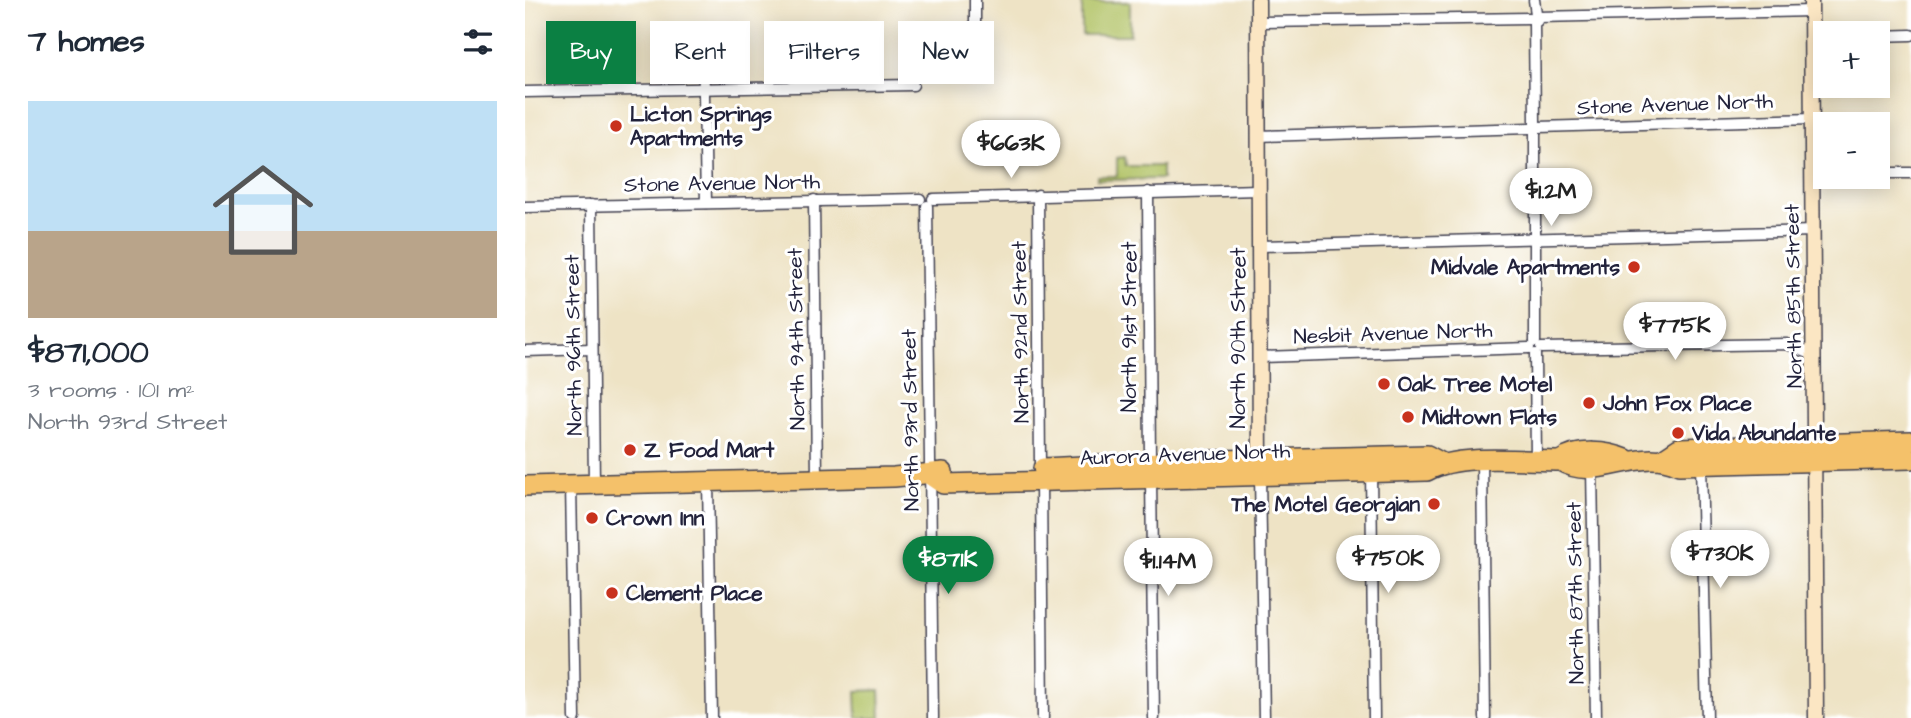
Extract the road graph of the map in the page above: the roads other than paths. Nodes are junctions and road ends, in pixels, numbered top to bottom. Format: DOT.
graph roads {
  1 [pos="975,0"];
  2 [pos="1258,0"];
  3 [pos="1534,0"];
  4 [pos="1811,6"];
  5 [pos="1534,18"];
  6 [pos="975,21"];
  7 [pos="1258,22"];
  8 [pos="1911,35"];
  9 [pos="1890,36"];
  10 [pos="705,84"];
  11 [pos="913,85"];
  12 [pos="705,88"];
  13 [pos="525,92"];
  14 [pos="1814,98"];
  15 [pos="1812,119"];
  16 [pos="1813,127"];
  17 [pos="1535,128"];
  18 [pos="1258,136"];
  19 [pos="1890,173"];
  20 [pos="1911,173"];
  21 [pos="1817,189"];
  22 [pos="1258,190"];
  23 [pos="1148,192"];
  24 [pos="1038,195"];
  25 [pos="814,200"];
  26 [pos="926,201"];
  27 [pos="706,203"];
  28 [pos="591,205"];
  29 [pos="525,207"];
  30 [pos="1813,231"];
  31 [pos="1535,238"];
  32 [pos="1259,246"];
  33 [pos="1535,348"];
  34 [pos="592,349"];
  35 [pos="525,351"];
  36 [pos="1814,355"];
  37 [pos="1259,357"];
  38 [pos="1911,441"];
  39 [pos="1814,452"];
  40 [pos="1664,458"];
  41 [pos="1626,459"];
  42 [pos="1911,459"];
  43 [pos="1482,461"];
  44 [pos="1536,461"];
  45 [pos="1560,461"];
  46 [pos="1124,463"];
  47 [pos="1442,463"];
  48 [pos="1701,463"];
  49 [pos="1260,467"];
  50 [pos="1592,468"];
  51 [pos="1150,470"];
  52 [pos="1371,472"];
  53 [pos="1041,474"];
  54 [pos="930,475"];
  55 [pos="817,478"];
  56 [pos="1087,480"];
  57 [pos="708,481"];
  58 [pos="571,484"];
  59 [pos="594,484"];
  60 [pos="525,485"];
  61 [pos="575,718"];
  62 [pos="712,718"];
  63 [pos="933,718"];
  64 [pos="1044,718"];
  65 [pos="1154,718"];
  66 [pos="1264,718"];
  67 [pos="1374,718"];
  68 [pos="1485,718"];
  69 [pos="1596,718"];
  70 [pos="1707,718"];
  71 [pos="1816,718"];
  1 -- 6 [label="street"];
  2 -- 7 [label="main road, North 90th Street"];
  3 -- 5 [label="street"];
  4 -- 5 [label="street"];
  5 -- 7 [label="street"];
  5 -- 17 [label="street"];
  7 -- 18 [label="main road, North 90th Street"];
  8 -- 9 [label="street"];
  10 -- 12 [label="street"];
  11 -- 12 [label="street"];
  12 -- 13 [label="street"];
  12 -- 27 [label="street"];
  14 -- 15 [label="main road, North 85th Street"];
  15 -- 16 [label="main road, North 85th Street"];
  15 -- 17 [label="street, Stone Avenue North"];
  17 -- 18 [label="street, Stone Avenue North"];
  17 -- 31 [label="street"];
  18 -- 22 [label="main road, North 90th Street"];
  19 -- 20 [label="street"];
  21 -- 30 [label="main road, North 85th Street"];
  22 -- 23 [label="street, Stone Avenue North"];
  22 -- 32 [label="main road, North 90th Street"];
  23 -- 24 [label="street, Stone Avenue North"];
  23 -- 51 [label="street, North 91st Street"];
  24 -- 26 [label="street, Stone Avenue North"];
  24 -- 53 [label="street, North 92nd Street"];
  25 -- 26 [label="street, Stone Avenue North"];
  25 -- 27 [label="street, Stone Avenue North"];
  25 -- 55 [label="street, North 94th Street"];
  26 -- 54 [label="street, North 93rd Street"];
  27 -- 28 [label="street, Stone Avenue North"];
  28 -- 29 [label="street, Stone Avenue North"];
  28 -- 34 [label="street, North 96th Street"];
  30 -- 31 [label="street"];
  30 -- 36 [label="main road, North 85th Street"];
  31 -- 32 [label="street"];
  31 -- 33 [label="street"];
  32 -- 37 [label="main road, North 90th Street"];
  33 -- 36 [label="street, Nesbit Avenue North"];
  33 -- 37 [label="street, Nesbit Avenue North"];
  33 -- 44 [label="street"];
  34 -- 35 [label="street"];
  34 -- 59 [label="street, North 96th Street"];
  36 -- 39 [label="main road, North 85th Street"];
  37 -- 49 [label="main road, North 90th Street"];
  38 -- 39 [label="highway, Aurora Avenue North"];
  39 -- 40 [label="highway, Aurora Avenue North"];
  39 -- 42 [label="highway, Aurora Avenue North"];
  39 -- 48 [label="highway, Aurora Avenue North"];
  39 -- 71 [label="main road, North 85th Street"];
  40 -- 41 [label="highway, Aurora Avenue North"];
  40 -- 48 [label="highway, Aurora Avenue North"];
  41 -- 45 [label="highway, Aurora Avenue North"];
  41 -- 50 [label="highway, Aurora Avenue North"];
  43 -- 44 [label="highway, Aurora Avenue North"];
  43 -- 47 [label="highway, Aurora Avenue North"];
  43 -- 68 [label="street"];
  44 -- 45 [label="highway, Aurora Avenue North"];
  45 -- 50 [label="highway, Aurora Avenue North"];
  46 -- 51 [label="highway, Aurora Avenue North"];
  46 -- 53 [label="highway, Aurora Avenue North"];
  46 -- 56 [label="highway"];
  47 -- 49 [label="highway, Aurora Avenue North"];
  47 -- 52 [label="highway, Aurora Avenue North"];
  48 -- 70 [label="street"];
  49 -- 51 [label="highway, Aurora Avenue North"];
  49 -- 52 [label="highway, Aurora Avenue North"];
  49 -- 66 [label="street, North 90th Street"];
  50 -- 69 [label="street, North 87th Street"];
  51 -- 56 [label="highway, Aurora Avenue North"];
  51 -- 65 [label="street, North 91st Street"];
  52 -- 67 [label="street"];
  53 -- 54 [label="highway, Aurora Avenue North"];
  53 -- 56 [label="highway, Aurora Avenue North"];
  53 -- 64 [label="street, North 92nd Street"];
  54 -- 55 [label="highway, Aurora Avenue North"];
  54 -- 63 [label="street, North 93rd Street"];
  55 -- 57 [label="highway, Aurora Avenue North"];
  57 -- 59 [label="highway, Aurora Avenue North"];
  57 -- 62 [label="street"];
  58 -- 59 [label="highway, Aurora Avenue North"];
  58 -- 60 [label="highway, Aurora Avenue North"];
  58 -- 61 [label="street"];
}
